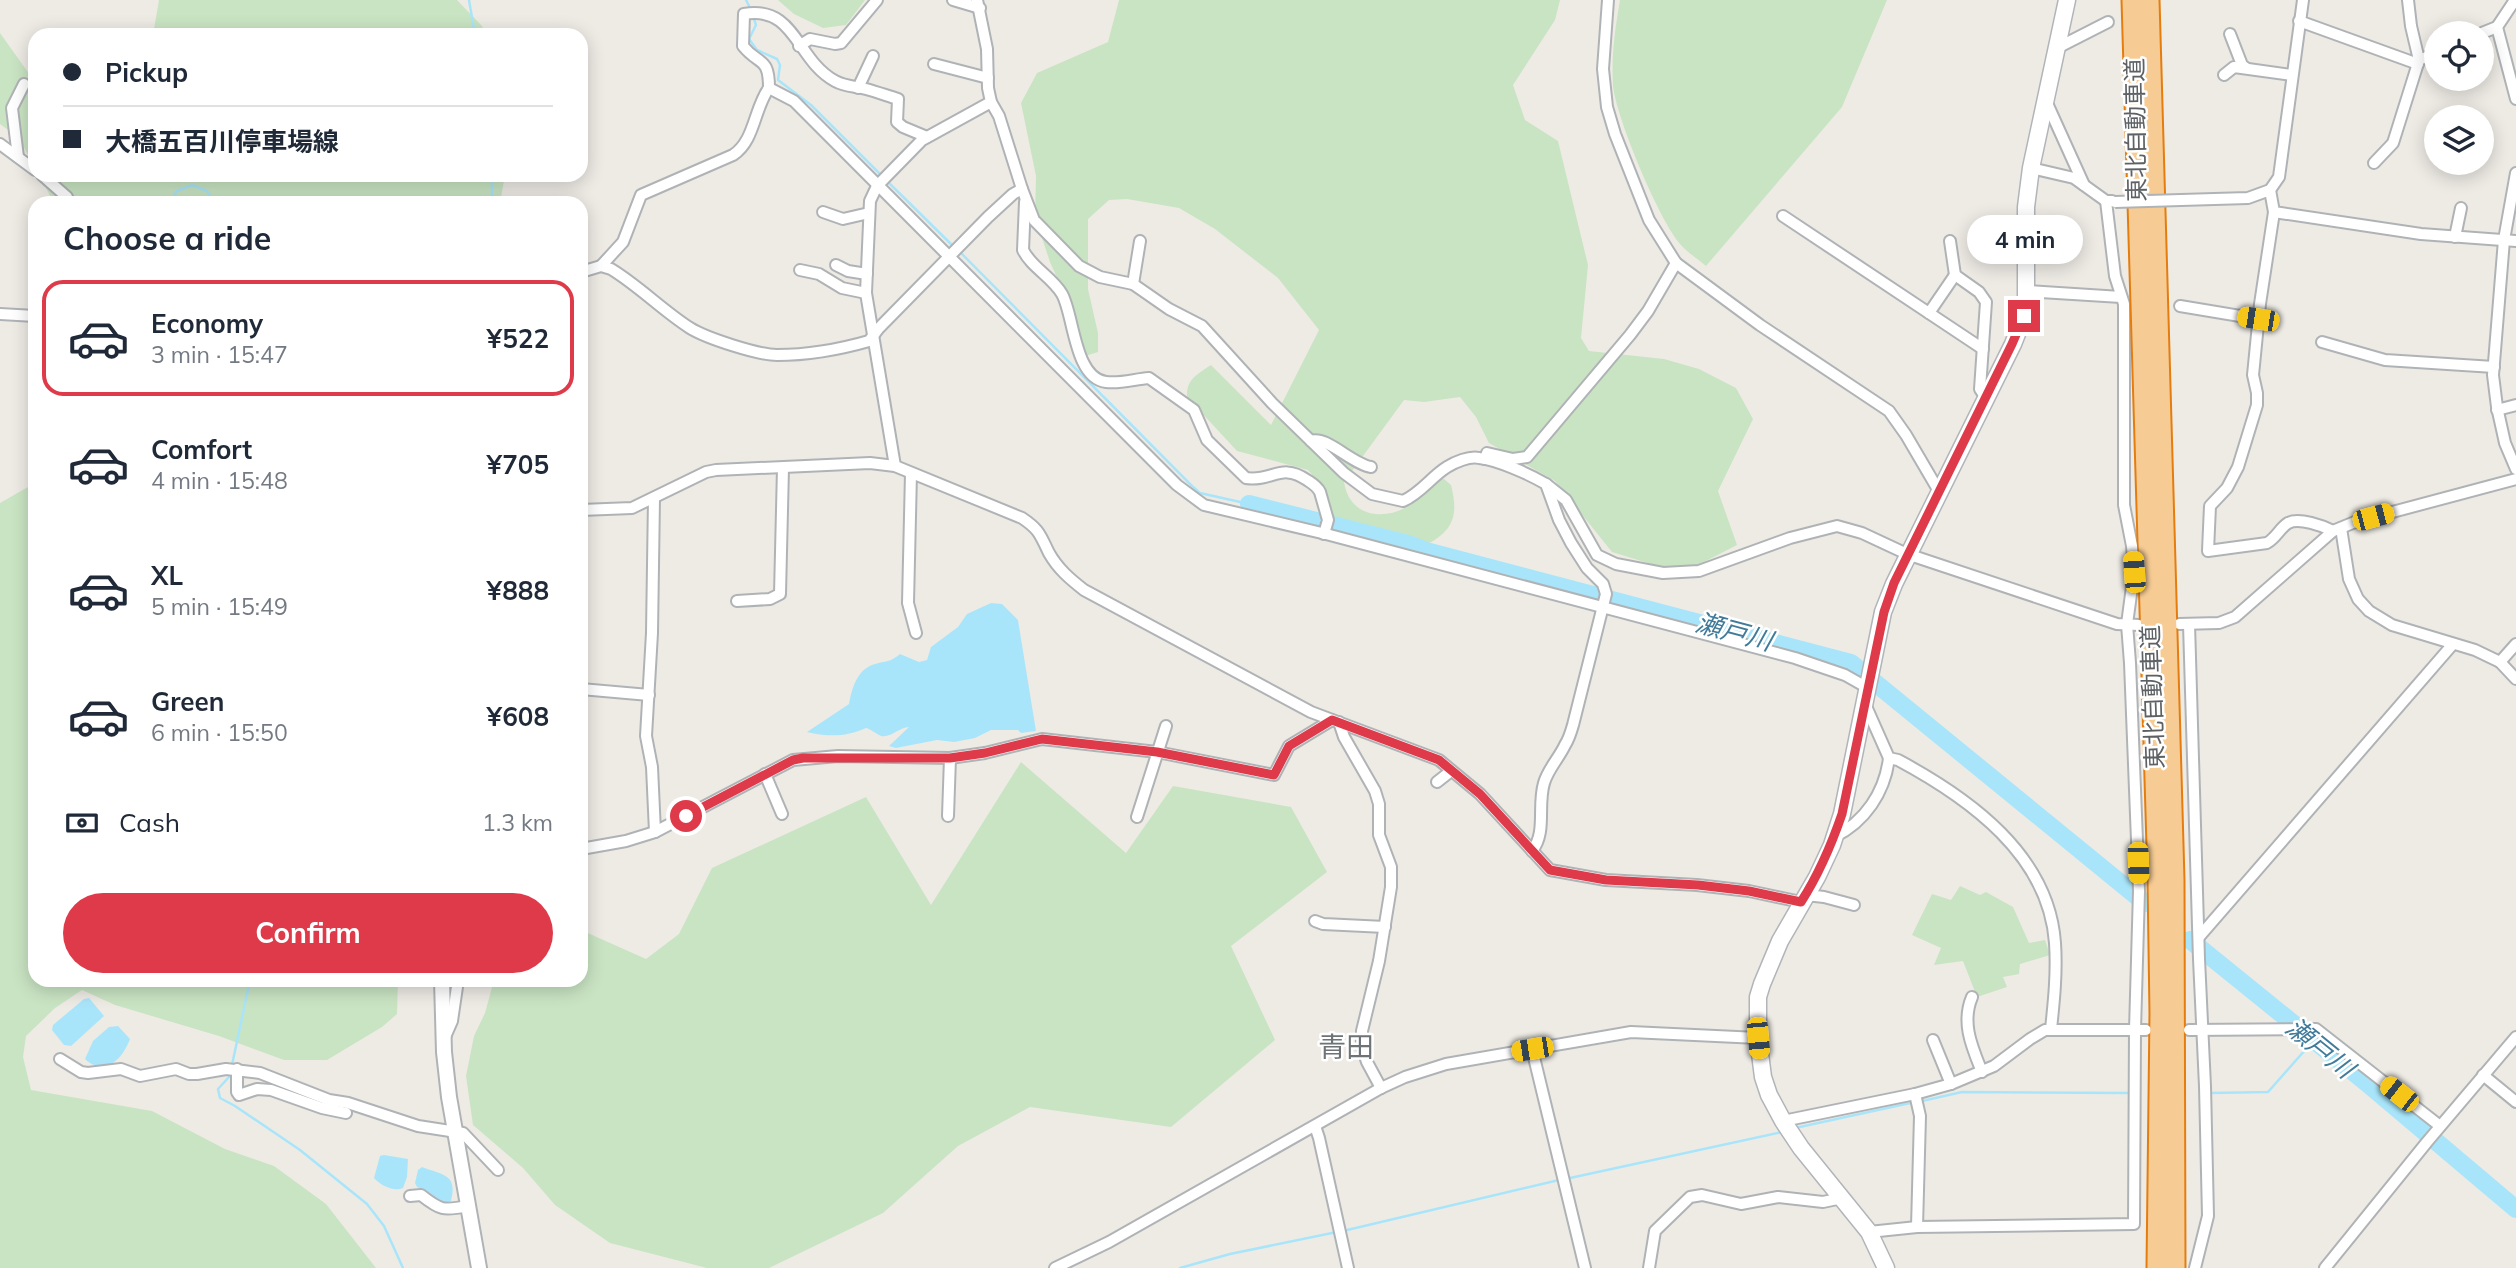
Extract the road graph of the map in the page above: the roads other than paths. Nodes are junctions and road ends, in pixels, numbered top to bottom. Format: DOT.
graph roads {
  1 [pos="877,0"];
  2 [pos="953,0"];
  3 [pos="1608,0"];
  4 [pos="2067,0"];
  5 [pos="2132,0"];
  6 [pos="2149,0"];
  7 [pos="2302,0"];
  8 [pos="2408,0"];
  9 [pos="2515,0"];
  10 [pos="979,4"];
  11 [pos="2299,21"];
  12 [pos="2108,22"];
  13 [pos="2497,27"];
  14 [pos="2494,28"];
  15 [pos="2230,34"];
  16 [pos="799,46"];
  17 [pos="2056,50"];
  18 [pos="873,56"];
  19 [pos="2424,59"];
  20 [pos="2419,62"];
  21 [pos="934,64"];
  22 [pos="2246,68"];
  23 [pos="2224,75"];
  24 [pos="2292,75"];
  25 [pos="988,78"];
  26 [pos="24,84"];
  27 [pos="769,88"];
  28 [pos="858,88"];
  29 [pos="2045,97"];
  30 [pos="2516,99"];
  31 [pos="991,102"];
  32 [pos="927,137"];
  33 [pos="0,144"];
  34 [pos="18,157"];
  35 [pos="2374,163"];
  36 [pos="28,165"];
  37 [pos="2031,167"];
  38 [pos="2516,173"];
  39 [pos="882,180"];
  40 [pos="50,182"];
  41 [pos="2084,185"];
  42 [pos="2270,190"];
  43 [pos="1024,194"];
  44 [pos="66,196"];
  45 [pos="2110,201"];
  46 [pos="2460,208"];
  47 [pos="823,212"];
  48 [pos="2274,212"];
  49 [pos="869,214"];
  50 [pos="1783,216"];
  51 [pos="2455,237"];
  52 [pos="2504,240"];
  53 [pos="1140,241"];
  54 [pos="1950,241"];
  55 [pos="2516,241"];
  56 [pos="954,252"];
  57 [pos="1676,262"];
  58 [pos="836,265"];
  59 [pos="601,266"];
  60 [pos="588,270"];
  61 [pos="800,270"];
  62 [pos="867,274"];
  63 [pos="1955,275"];
  64 [pos="1133,284"];
  65 [pos="2026,290"];
  66 [pos="866,293"];
  67 [pos="2121,297"];
  68 [pos="2180,306"];
  69 [pos="1929,313"];
  70 [pos="0,314"];
  71 [pos="28,316"];
  72 [pos="2258,319"];
  73 [pos="874,336"];
  74 [pos="2322,342"];
  75 [pos="1983,349"];
  76 [pos="2494,368"];
  77 [pos="1986,398"];
  78 [pos="2516,405"];
  79 [pos="2497,410"];
  80 [pos="1311,442"];
  81 [pos="1485,460"];
  82 [pos="895,466"];
  83 [pos="1371,467"];
  84 [pos="783,468"];
  85 [pos="2516,469"];
  86 [pos="911,473"];
  87 [pos="2516,479"];
  88 [pos="1546,484"];
  89 [pos="1940,493"];
  90 [pos="654,498"];
  91 [pos="588,510"];
  92 [pos="2337,530"];
  93 [pos="1325,534"];
  94 [pos="1907,554"];
  95 [pos="737,601"];
  96 [pos="1605,601"];
  97 [pos="2127,625"];
  98 [pos="2139,625"];
  99 [pos="916,633"];
  100 [pos="2453,644"];
  101 [pos="2516,644"];
  102 [pos="2500,662"];
  103 [pos="2516,679"];
  104 [pos="1868,687"];
  105 [pos="588,690"];
  106 [pos="649,695"];
  107 [pos="1336,721"];
  108 [pos="1166,726"];
  109 [pos="1157,752"];
  110 [pos="950,758"];
  111 [pos="1889,758"];
  112 [pos="1451,771"];
  113 [pos="765,774"];
  114 [pos="1437,782"];
  115 [pos="782,814"];
  116 [pos="948,816"];
  117 [pos="1137,817"];
  118 [pos="654,832"];
  119 [pos="1834,837"];
  120 [pos="588,848"];
  121 [pos="1532,851"];
  122 [pos="1803,899"];
  123 [pos="1854,905"];
  124 [pos="1315,921"];
  125 [pos="1385,927"];
  126 [pos="2199,939"];
  127 [pos="442,987"];
  128 [pos="457,987"];
  129 [pos="1972,997"];
  130 [pos="2052,1029"];
  131 [pos="2140,1030"];
  132 [pos="2189,1030"];
  133 [pos="2202,1030"];
  134 [pos="2516,1037"];
  135 [pos="1758,1038"];
  136 [pos="444,1039"];
  137 [pos="1933,1040"];
  138 [pos="1532,1049"];
  139 [pos="60,1059"];
  140 [pos="237,1069"];
  141 [pos="1982,1072"];
  142 [pos="2483,1075"];
  143 [pos="1951,1084"];
  144 [pos="1381,1088"];
  145 [pos="1917,1099"];
  146 [pos="2516,1102"];
  147 [pos="346,1113"];
  148 [pos="1315,1126"];
  149 [pos="1787,1127"];
  150 [pos="454,1132"];
  151 [pos="2434,1133"];
  152 [pos="498,1170"];
  153 [pos="410,1196"];
  154 [pos="1842,1198"];
  155 [pos="468,1206"];
  156 [pos="1917,1227"];
  157 [pos="1869,1232"];
  158 [pos="479,1268"];
  159 [pos="1055,1268"];
  160 [pos="1348,1268"];
  161 [pos="1586,1268"];
  162 [pos="1649,1268"];
  163 [pos="1886,1268"];
  164 [pos="2157,1268"];
  165 [pos="2175,1268"];
  166 [pos="2195,1268"];
  167 [pos="2325,1268"];
  1 -- 16 [label="street"];
  2 -- 10 [label="street"];
  3 -- 57 [label="street"];
  4 -- 17 [label="main road"];
  5 -- 164 [label="highway, 東北自動車道"];
  6 -- 165 [label="highway, 東北自動車道"];
  7 -- 11 [label="street"];
  8 -- 20 [label="street"];
  9 -- 13 [label="street"];
  10 -- 25 [label="street"];
  11 -- 20 [label="street"];
  11 -- 24 [label="street"];
  12 -- 17 [label="street"];
  13 -- 14 [label="street"];
  13 -- 30 [label="street"];
  15 -- 22 [label="street"];
  16 -- 27 [label="street"];
  16 -- 28 [label="street"];
  17 -- 29 [label="main road"];
  18 -- 28 [label="street"];
  19 -- 20 [label="street"];
  20 -- 35 [label="street"];
  21 -- 25 [label="street"];
  22 -- 23 [label="street"];
  22 -- 24 [label="street"];
  24 -- 42 [label="street"];
  25 -- 31 [label="street"];
  26 -- 34 [label="street"];
  27 -- 39 [label="street"];
  27 -- 59 [label="street"];
  28 -- 32 [label="street"];
  29 -- 37 [label="main road"];
  29 -- 41 [label="street"];
  31 -- 32 [label="street"];
  31 -- 43 [label="street"];
  32 -- 39 [label="street"];
  33 -- 34 [label="street"];
  34 -- 36 [label="street"];
  37 -- 41 [label="street"];
  37 -- 65 [label="main road"];
  38 -- 52 [label="street"];
  39 -- 49 [label="street"];
  39 -- 56 [label="street"];
  40 -- 44 [label="street"];
  41 -- 45 [label="street"];
  42 -- 45 [label="street, bridge"];
  42 -- 48 [label="street"];
  43 -- 56 [label="street"];
  43 -- 64 [label="street"];
  43 -- 93 [label="street"];
  45 -- 67 [label="street"];
  46 -- 51 [label="street"];
  47 -- 49 [label="street"];
  48 -- 51 [label="street"];
  48 -- 72 [label="street"];
  49 -- 62 [label="street"];
  50 -- 69 [label="street"];
  51 -- 52 [label="street"];
  52 -- 55 [label="street"];
  52 -- 76 [label="street"];
  53 -- 64 [label="street"];
  54 -- 63 [label="street"];
  56 -- 73 [label="street"];
  56 -- 93 [label="street"];
  57 -- 81 [label="street"];
  57 -- 89 [label="street"];
  58 -- 62 [label="street"];
  59 -- 60 [label="street"];
  59 -- 73 [label="street"];
  61 -- 66 [label="street"];
  62 -- 66 [label="street"];
  63 -- 69 [label="street"];
  63 -- 75 [label="street"];
  64 -- 80 [label="street"];
  65 -- 67 [label="street"];
  65 -- 77 [label="main road"];
  66 -- 73 [label="street"];
  67 -- 97 [label="street"];
  68 -- 72 [label="street"];
  69 -- 75 [label="street"];
  70 -- 71 [label="street"];
  72 -- 92 [label="street"];
  73 -- 82 [label="street"];
  74 -- 76 [label="street"];
  75 -- 77 [label="street"];
  76 -- 79 [label="street"];
  77 -- 89 [label="main road"];
  78 -- 79 [label="street"];
  79 -- 85 [label="street"];
  80 -- 81 [label="street"];
  80 -- 83 [label="street"];
  81 -- 88 [label="street"];
  82 -- 84 [label="street"];
  82 -- 86 [label="street"];
  84 -- 90 [label="street"];
  84 -- 95 [label="street"];
  86 -- 99 [label="street"];
  86 -- 107 [label="street"];
  87 -- 92 [label="street"];
  88 -- 94 [label="street"];
  88 -- 96 [label="street"];
  89 -- 94 [label="main road"];
  90 -- 91 [label="street"];
  90 -- 106 [label="street"];
  92 -- 100 [label="street"];
  92 -- 126 [label="street"];
  93 -- 96 [label="street"];
  94 -- 97 [label="street"];
  94 -- 104 [label="main road"];
  96 -- 104 [label="street"];
  96 -- 121 [label="street"];
  97 -- 98 [label="street"];
  97 -- 131 [label="street"];
  100 -- 102 [label="street"];
  100 -- 126 [label="street"];
  101 -- 102 [label="street"];
  102 -- 103 [label="street"];
  104 -- 111 [label="street"];
  104 -- 119 [label="main road"];
  105 -- 106 [label="street"];
  106 -- 118 [label="street"];
  107 -- 109 [label="street"];
  107 -- 112 [label="street"];
  107 -- 125 [label="street"];
  108 -- 109 [label="street"];
  109 -- 110 [label="street"];
  109 -- 117 [label="street"];
  110 -- 113 [label="street"];
  110 -- 116 [label="street"];
  111 -- 119 [label="street"];
  111 -- 130 [label="street"];
  112 -- 114 [label="street"];
  112 -- 121 [label="street"];
  113 -- 115 [label="street"];
  113 -- 118 [label="street"];
  118 -- 120 [label="street"];
  119 -- 122 [label="main road"];
  121 -- 122 [label="street"];
  122 -- 123 [label="street"];
  122 -- 135 [label="main road"];
  124 -- 125 [label="street"];
  125 -- 144 [label="street"];
  126 -- 133 [label="street"];
  127 -- 136 [label="street"];
  128 -- 136 [label="street"];
  129 -- 141 [label="street"];
  130 -- 131 [label="street"];
  130 -- 141 [label="street"];
  131 -- 156 [label="street"];
  132 -- 133 [label="street"];
  133 -- 151 [label="street"];
  133 -- 166 [label="street"];
  134 -- 142 [label="street"];
  135 -- 138 [label="street"];
  135 -- 149 [label="main road"];
  136 -- 150 [label="street"];
  137 -- 143 [label="street"];
  138 -- 144 [label="street"];
  138 -- 161 [label="street"];
  139 -- 140 [label="street"];
  140 -- 147 [label="street"];
  140 -- 150 [label="street"];
  141 -- 143 [label="street"];
  142 -- 146 [label="street"];
  142 -- 151 [label="street"];
  143 -- 145 [label="street"];
  144 -- 148 [label="street"];
  145 -- 149 [label="street"];
  145 -- 156 [label="street"];
  148 -- 159 [label="street"];
  148 -- 160 [label="street"];
  149 -- 154 [label="main road"];
  150 -- 152 [label="street"];
  150 -- 155 [label="street"];
  151 -- 167 [label="street"];
  153 -- 155 [label="street"];
  154 -- 157 [label="main road"];
  154 -- 162 [label="street"];
  155 -- 158 [label="street"];
  156 -- 157 [label="street"];
  157 -- 163 [label="main road"];
}
